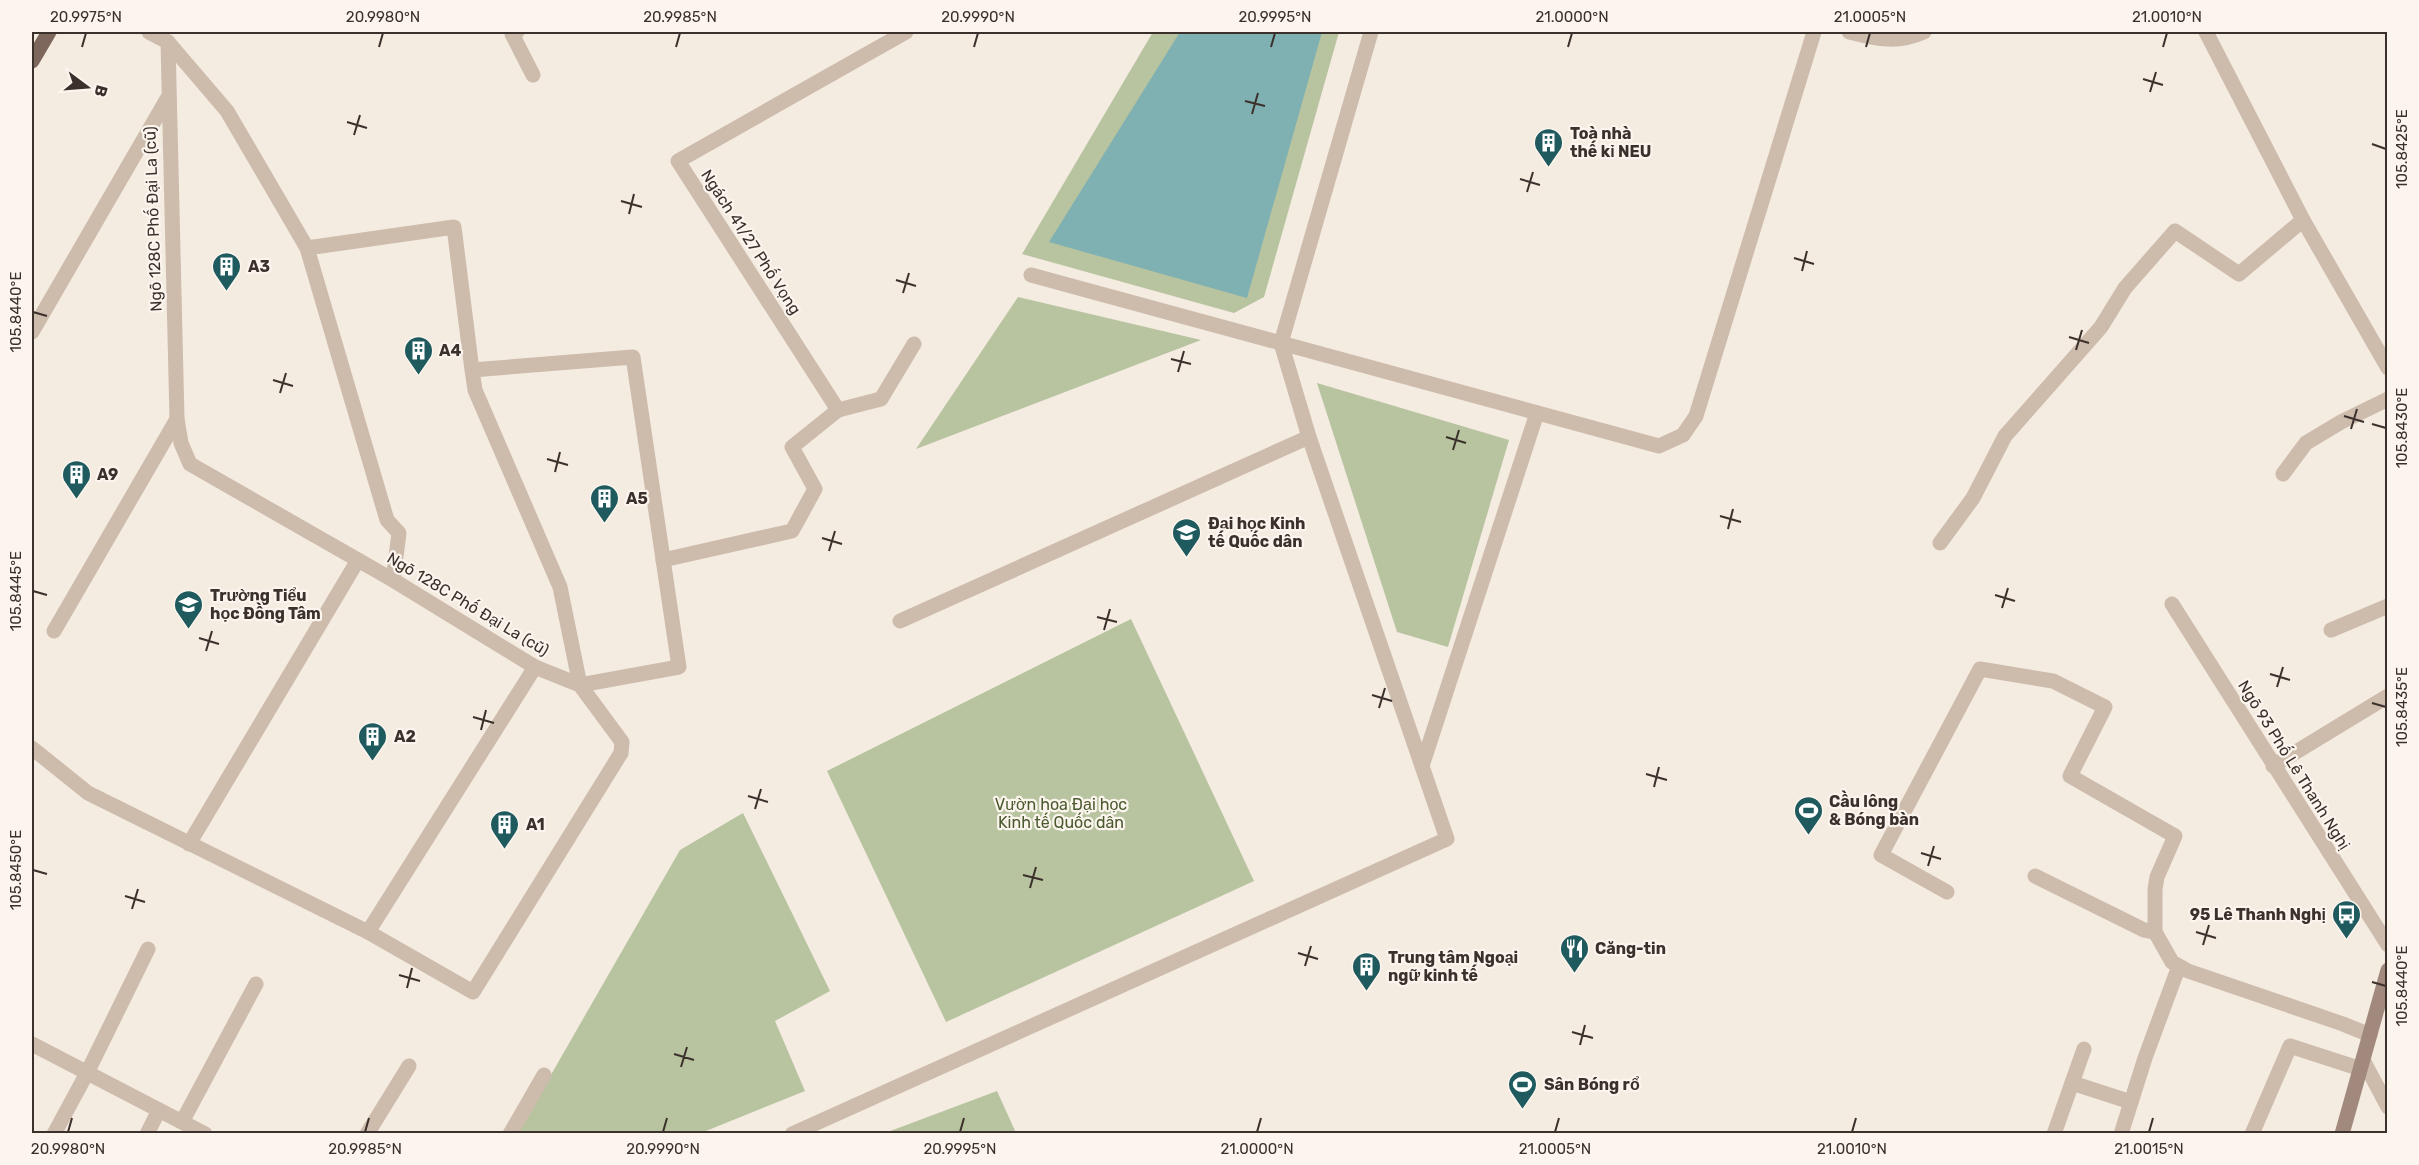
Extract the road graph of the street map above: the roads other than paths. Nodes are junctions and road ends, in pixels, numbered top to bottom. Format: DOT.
graph roads {
  1 [pos="49,32"];
  2 [pos="149,32"];
  3 [pos="517,32"];
  4 [pos="906,32"];
  5 [pos="1371,32"];
  6 [pos="1814,32"];
  7 [pos="1849,32"];
  8 [pos="1924,32"];
  9 [pos="2206,32"];
  10 [pos="168,42"];
  11 [pos="32,61"];
  12 [pos="533,75"];
  13 [pos="167,99"];
  14 [pos="2303,220"];
  15 [pos="307,248"];
  16 [pos="1032,275"];
  17 [pos="32,332"];
  18 [pos="1281,343"];
  19 [pos="914,344"];
  20 [pos="2388,368"];
  21 [pos="472,370"];
  22 [pos="2388,399"];
  23 [pos="838,410"];
  24 [pos="1537,413"];
  25 [pos="177,419"];
  26 [pos="1309,437"];
  27 [pos="2283,474"];
  28 [pos="1940,543"];
  29 [pos="358,560"];
  30 [pos="663,560"];
  31 [pos="393,580"];
  32 [pos="2172,604"];
  33 [pos="2388,606"];
  34 [pos="900,621"];
  35 [pos="2331,630"];
  36 [pos="54,631"];
  37 [pos="536,667"];
  38 [pos="580,685"];
  39 [pos="2388,696"];
  40 [pos="32,748"];
  41 [pos="1422,766"];
  42 [pos="2273,766"];
  43 [pos="189,844"];
  44 [pos="2036,876"];
  45 [pos="1947,891"];
  46 [pos="368,932"];
  47 [pos="2155,932"];
  48 [pos="2388,945"];
  49 [pos="148,949"];
  50 [pos="2179,966"];
  51 [pos="2388,970"];
  52 [pos="256,984"];
  53 [pos="2370,1035"];
  54 [pos="32,1044"];
  55 [pos="2084,1049"];
  56 [pos="2362,1065"];
  57 [pos="409,1066"];
  58 [pos="87,1073"];
  59 [pos="544,1075"];
  60 [pos="2072,1083"];
  61 [pos="2131,1102"];
  62 [pos="2388,1107"];
  63 [pos="159,1110"];
  64 [pos="182,1122"];
  65 [pos="54,1134"];
  66 [pos="147,1134"];
  67 [pos="205,1134"];
  68 [pos="367,1134"];
  69 [pos="510,1134"];
  70 [pos="792,1134"];
  71 [pos="2054,1134"];
  72 [pos="2121,1134"];
  73 [pos="2252,1134"];
  74 [pos="2342,1134"];
  1 -- 11 [label="main road"];
  2 -- 10 [label="street"];
  3 -- 12 [label="street"];
  4 -- 23 [label="street, Ngách 41/27 Phố Vọng"];
  5 -- 18 [label="street"];
  6 -- 24 [label="street"];
  7 -- 8 [label="street"];
  9 -- 14 [label="street"];
  10 -- 13 [label="street, Ngõ 128C Phố Đại La (cũ)"];
  10 -- 15 [label="street"];
  13 -- 17 [label="street"];
  13 -- 25 [label="street, Ngõ 128C Phố Đại La (cũ)"];
  14 -- 20 [label="street"];
  14 -- 28 [label="street"];
  15 -- 21 [label="street"];
  15 -- 31 [label="street"];
  16 -- 18 [label="street"];
  18 -- 24 [label="street"];
  18 -- 26 [label="street"];
  19 -- 23 [label="street"];
  21 -- 30 [label="street"];
  21 -- 38 [label="street"];
  22 -- 27 [label="street"];
  23 -- 30 [label="street"];
  24 -- 41 [label="street"];
  25 -- 29 [label="street, Ngõ 128C Phố Đại La (cũ)"];
  25 -- 36 [label="street"];
  26 -- 34 [label="street"];
  26 -- 41 [label="street"];
  29 -- 31 [label="street, Ngõ 128C Phố Đại La (cũ)"];
  29 -- 43 [label="street"];
  30 -- 38 [label="street"];
  31 -- 37 [label="street, Ngõ 128C Phố Đại La (cũ)"];
  32 -- 42 [label="street, Ngõ 93 Phố Lê Thanh Nghị"];
  33 -- 35 [label="street"];
  37 -- 38 [label="street, Ngõ 128C Phố Đại La (cũ)"];
  37 -- 46 [label="street"];
  38 -- 46 [label="street"];
  39 -- 42 [label="street"];
  40 -- 43 [label="street"];
  41 -- 70 [label="street"];
  42 -- 48 [label="street, Ngõ 93 Phố Lê Thanh Nghị"];
  43 -- 46 [label="street"];
  44 -- 47 [label="street"];
  45 -- 47 [label="street"];
  47 -- 50 [label="street"];
  49 -- 58 [label="street"];
  50 -- 53 [label="street"];
  50 -- 61 [label="street"];
  51 -- 53 [label="main road"];
  52 -- 64 [label="street"];
  53 -- 56 [label="main road"];
  54 -- 58 [label="street"];
  55 -- 60 [label="street"];
  56 -- 62 [label="street"];
  56 -- 73 [label="street"];
  56 -- 74 [label="main road"];
  57 -- 68 [label="street"];
  58 -- 63 [label="street"];
  58 -- 65 [label="street"];
  59 -- 69 [label="street"];
  60 -- 61 [label="street"];
  60 -- 71 [label="street"];
  61 -- 72 [label="street"];
  63 -- 64 [label="street"];
  63 -- 66 [label="street"];
  64 -- 67 [label="street"];
}
